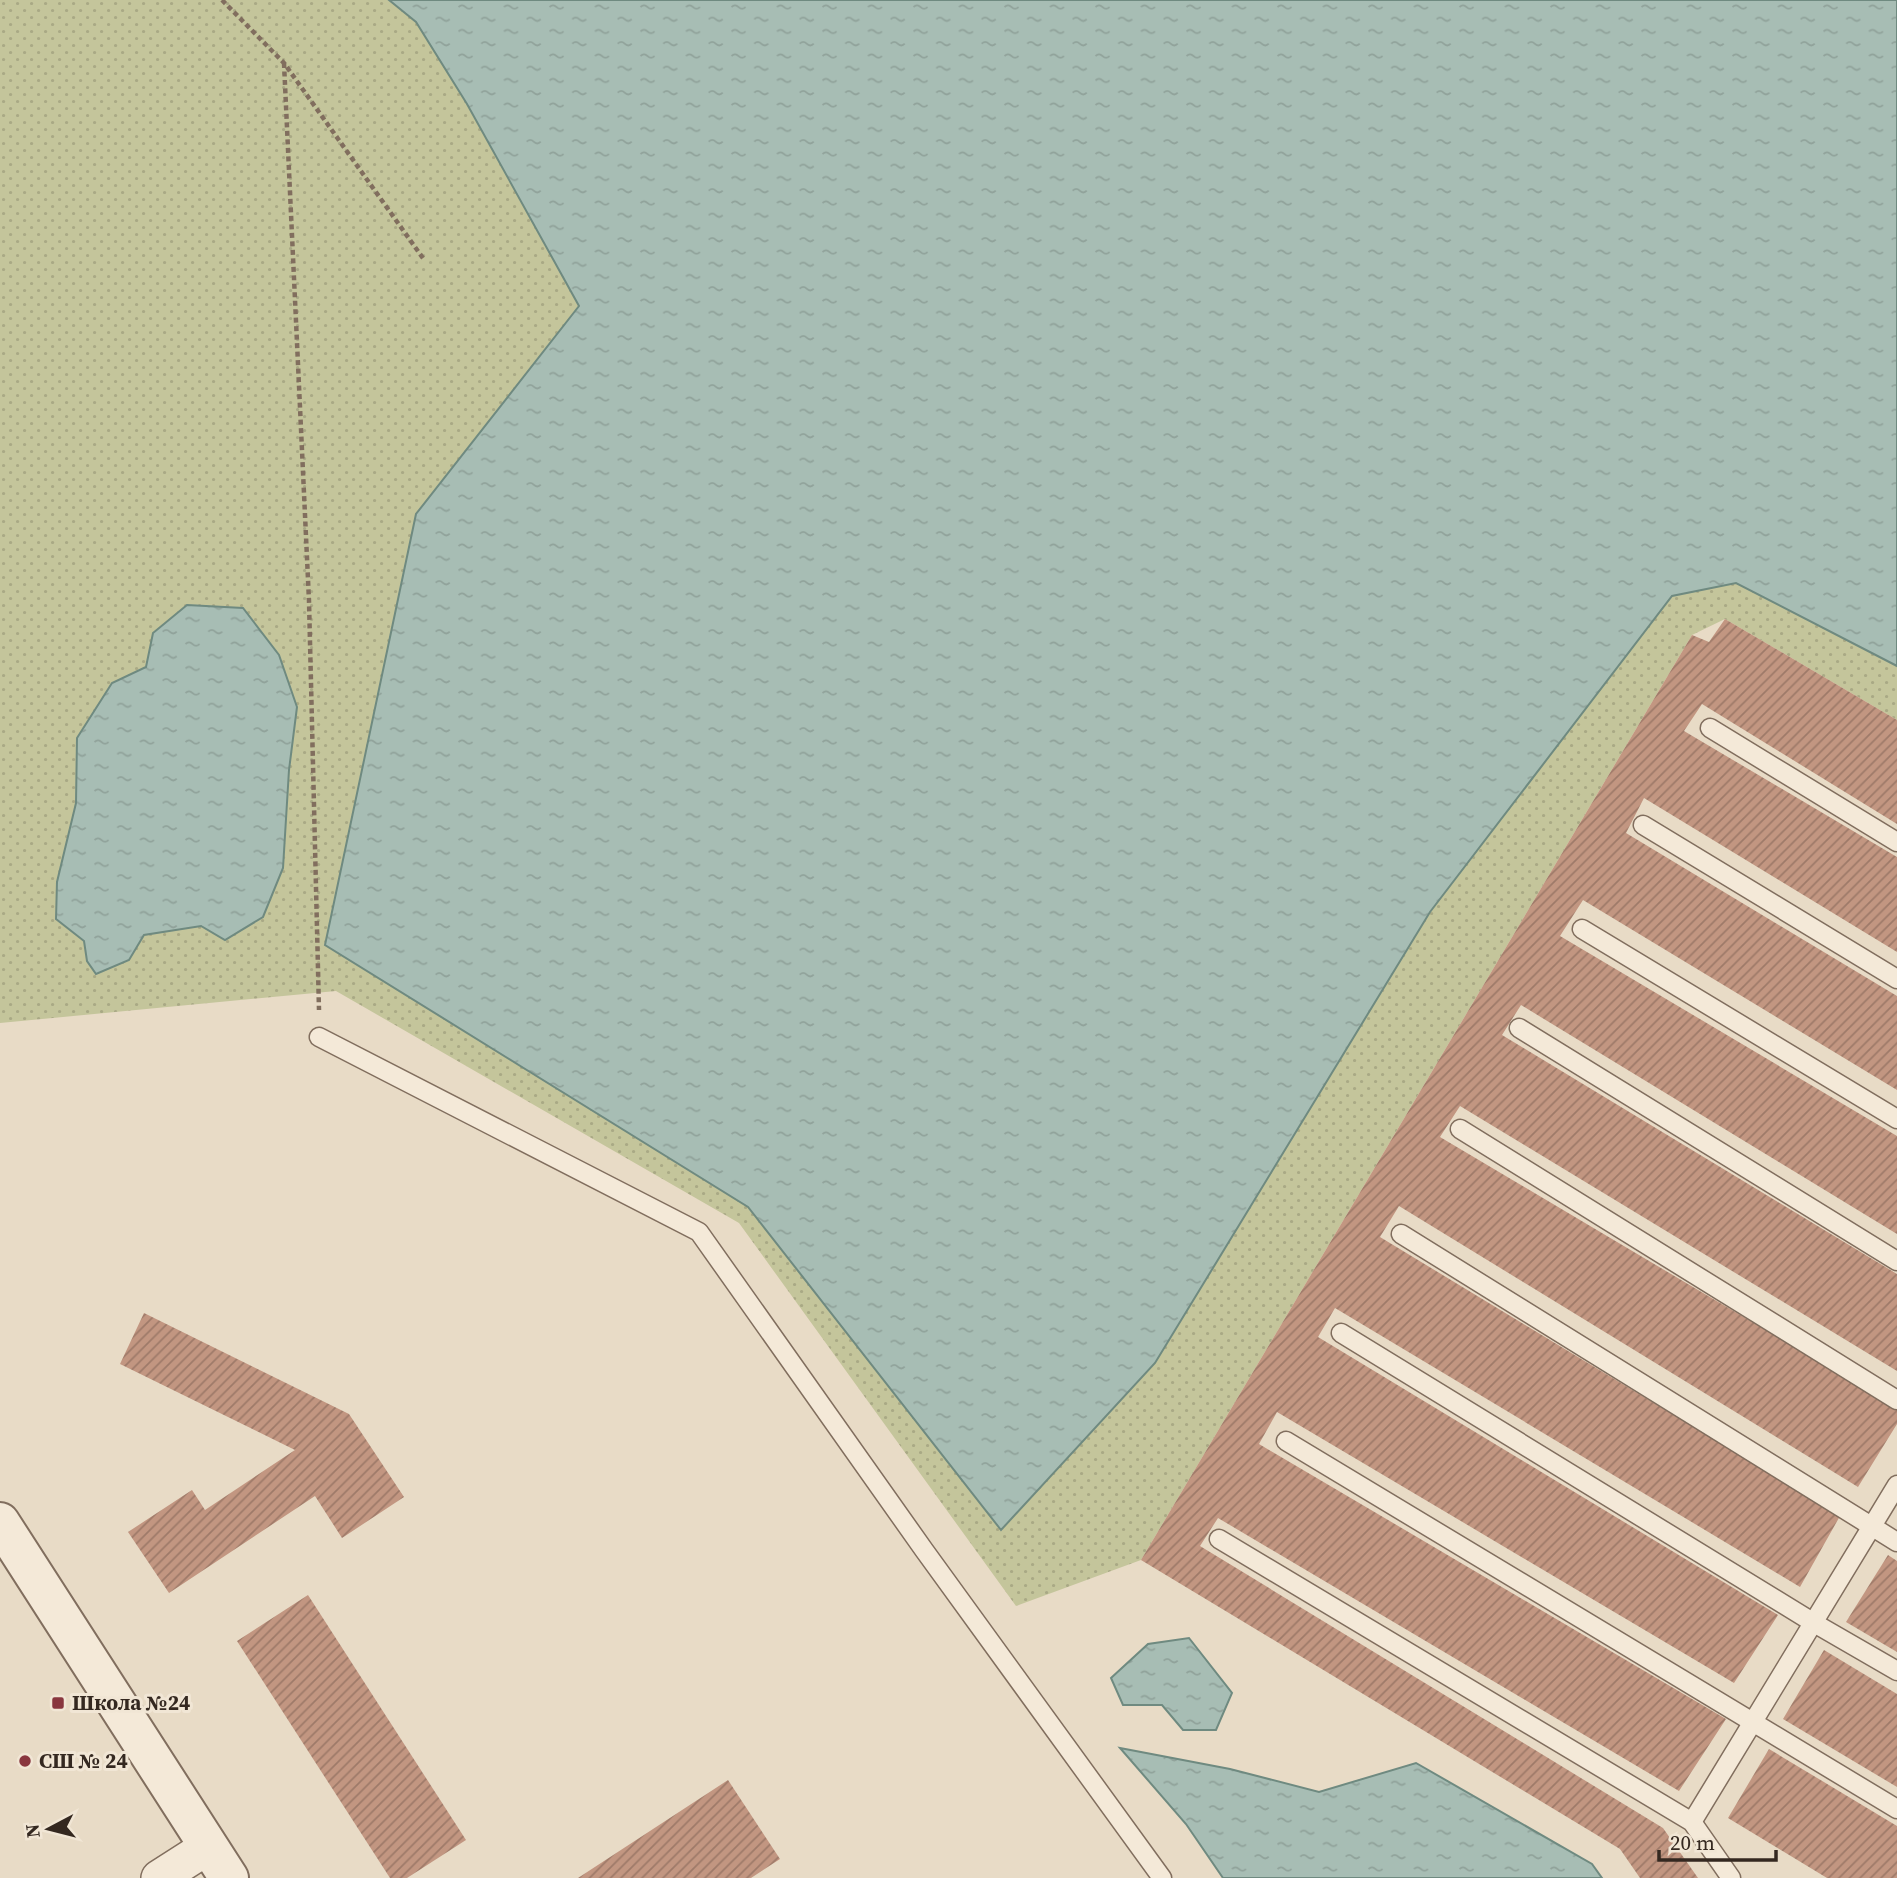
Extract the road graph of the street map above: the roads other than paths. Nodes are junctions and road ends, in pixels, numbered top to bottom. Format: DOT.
graph roads {
  1 [pos="1710,728"];
  2 [pos="1643,825"];
  3 [pos="1897,842"];
  4 [pos="1582,929"];
  5 [pos="1897,979"];
  6 [pos="1520,1028"];
  7 [pos="319,1038"];
  8 [pos="1897,1119"];
  9 [pos="1460,1129"];
  10 [pos="1401,1234"];
  11 [pos="1897,1261"];
  12 [pos="1341,1333"];
  13 [pos="1897,1401"];
  14 [pos="1286,1441"];
  15 [pos="1897,1485"];
  16 [pos="0,1522"];
  17 [pos="1871,1527"];
  18 [pos="1219,1538"];
  19 [pos="1897,1542"];
  20 [pos="1814,1623"];
  21 [pos="1897,1671"];
  22 [pos="1753,1723"];
  23 [pos="1897,1809"];
  24 [pos="1692,1822"];
  25 [pos="209,1846"];
  26 [pos="159,1878"];
  27 [pos="229,1878"];
  28 [pos="1162,1878"];
  29 [pos="1731,1878"];
  1 -- 3 [label="lane"];
  2 -- 5 [label="lane"];
  4 -- 8 [label="lane"];
  6 -- 11 [label="lane"];
  7 -- 28 [label="lane"];
  9 -- 13 [label="lane"];
  10 -- 17 [label="lane"];
  12 -- 20 [label="lane"];
  14 -- 22 [label="lane"];
  15 -- 17 [label="lane"];
  16 -- 25 [label="street"];
  17 -- 19 [label="lane"];
  17 -- 20 [label="lane"];
  18 -- 24 [label="lane"];
  20 -- 21 [label="lane"];
  20 -- 22 [label="lane"];
  22 -- 23 [label="lane"];
  22 -- 24 [label="lane"];
  24 -- 29 [label="lane"];
  25 -- 26 [label="street"];
  25 -- 27 [label="street"];
}
